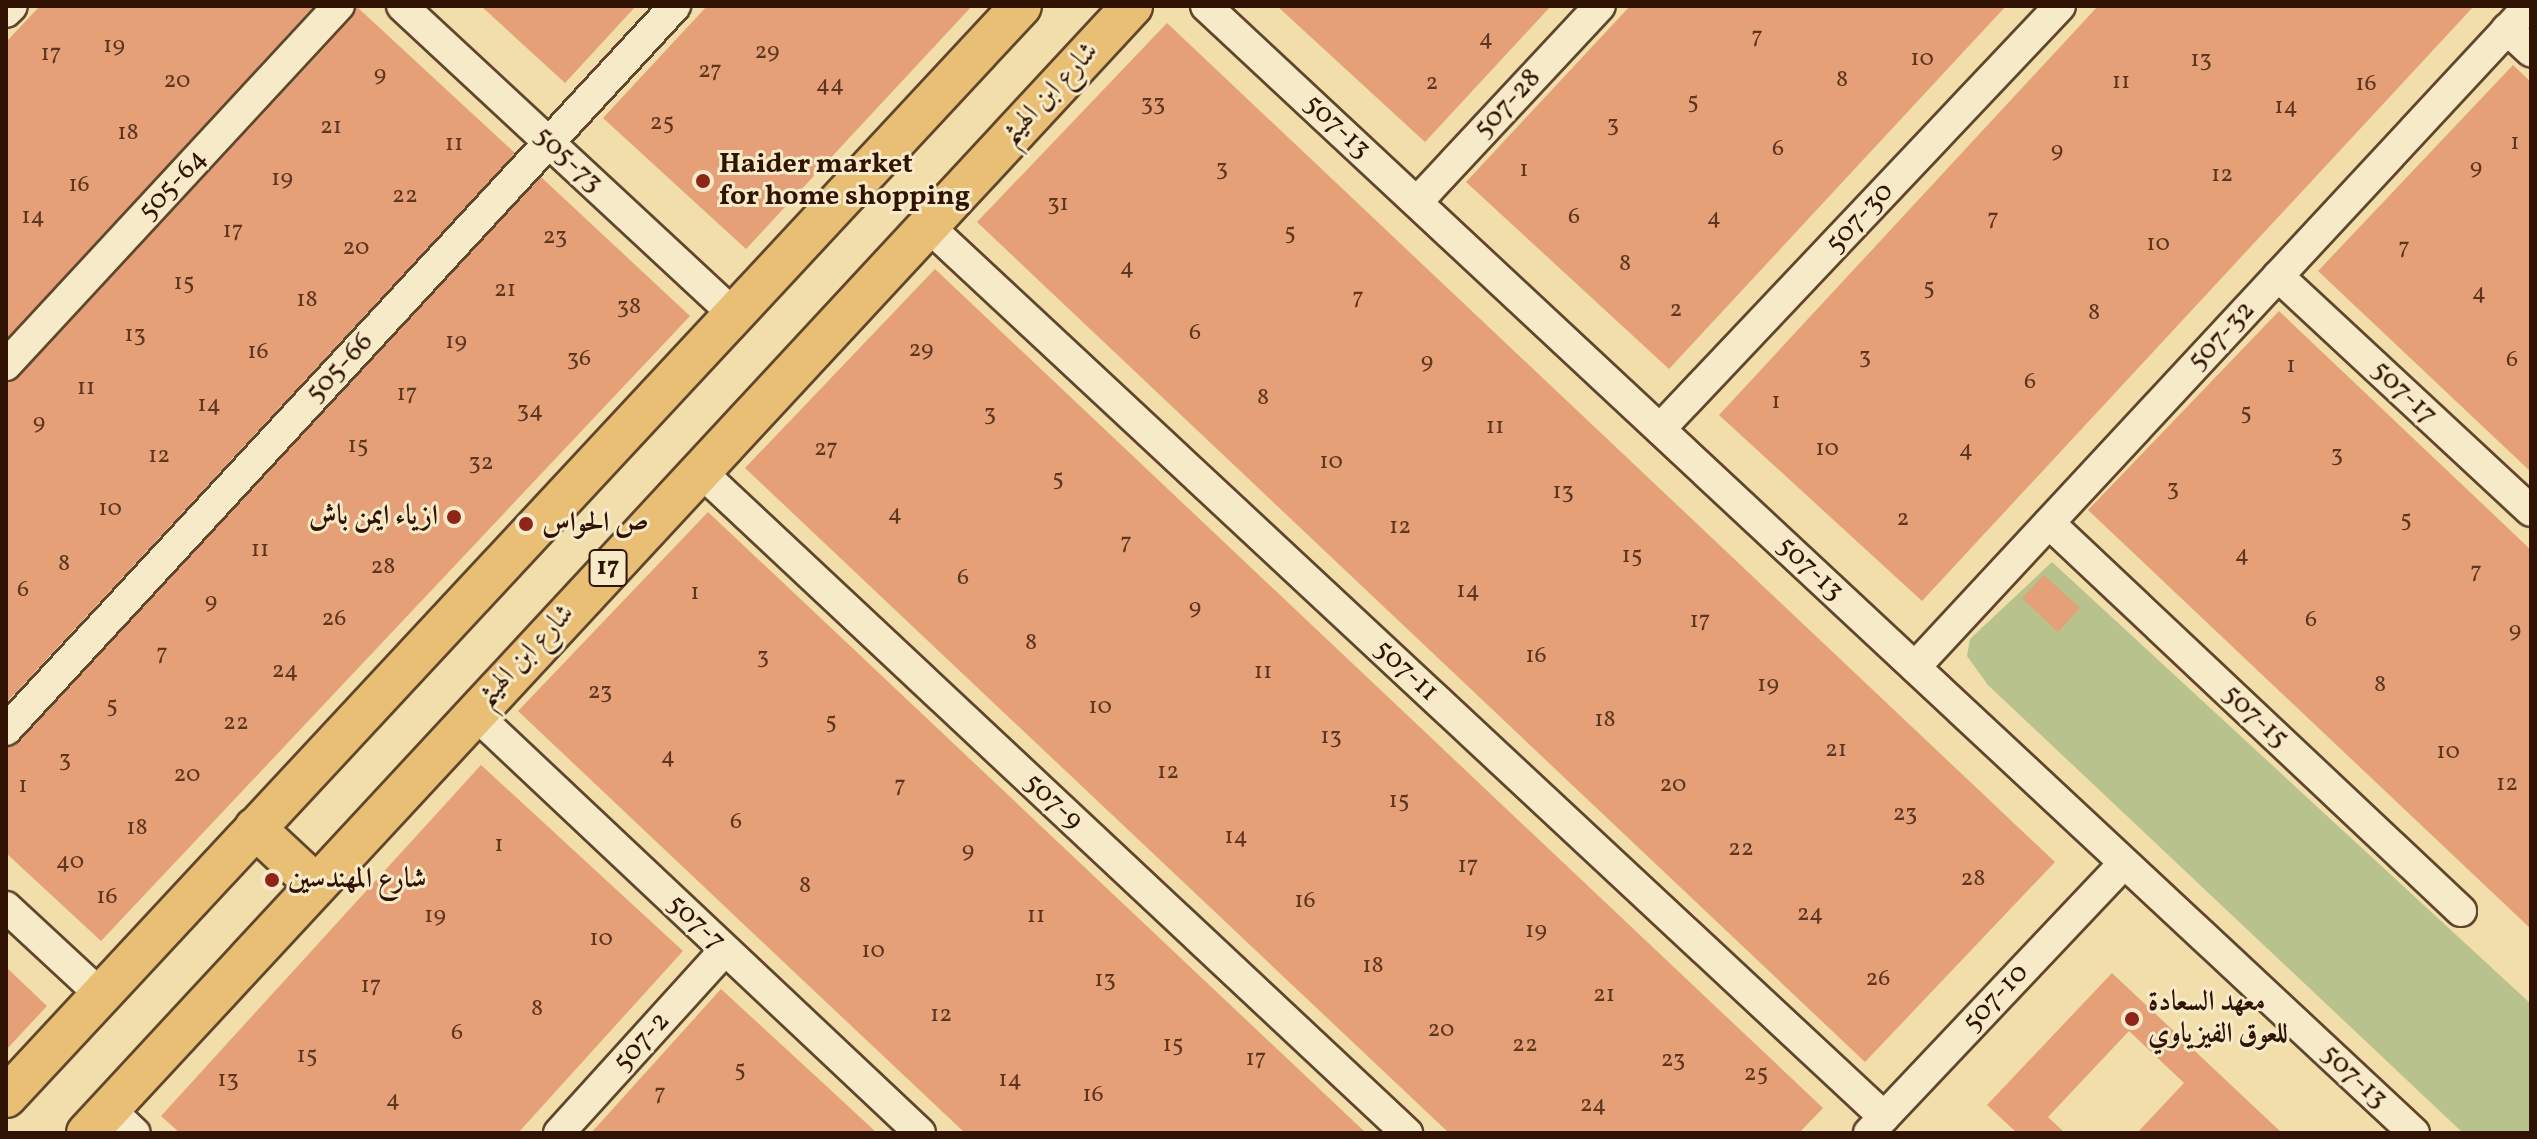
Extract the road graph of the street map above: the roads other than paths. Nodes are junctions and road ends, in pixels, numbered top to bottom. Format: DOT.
graph roads {
  1 [pos="12,6"];
  2 [pos="339,6"];
  3 [pos="402,6"];
  4 [pos="675,6"];
  5 [pos="1021,6"];
  6 [pos="1132,6"];
  7 [pos="1206,6"];
  8 [pos="1600,6"];
  9 [pos="2060,6"];
  10 [pos="2529,6"];
  11 [pos="6,12"];
  12 [pos="2507,29"];
  13 [pos="2531,51"];
  14 [pos="548,142"];
  15 [pos="1417,202"];
  16 [pos="928,226"];
  17 [pos="2278,276"];
  18 [pos="734,314"];
  19 [pos="6,365"];
  20 [pos="1660,429"];
  21 [pos="700,471"];
  22 [pos="2531,511"];
  23 [pos="2049,523"];
  24 [pos="1915,667"];
  25 [pos="473,712"];
  26 [pos="6,730"];
  27 [pos="255,828"];
  28 [pos="2124,863"];
  29 [pos="316,885"];
  30 [pos="6,907"];
  31 [pos="2461,911"];
  32 [pos="725,950"];
  33 [pos="102,996"];
  34 [pos="6,1097"];
  35 [pos="111,1125"];
  36 [pos="1876,1125"];
  37 [pos="559,1133"];
  38 [pos="920,1133"];
  39 [pos="1407,1133"];
  40 [pos="2414,1133"];
  1 -- 11 [label="street"];
  2 -- 19 [label="street, 505-64"];
  3 -- 14 [label="street, 505-73"];
  4 -- 14 [label="street, 505-66"];
  5 -- 18 [label="main road"];
  6 -- 16 [label="main road, شارع ابن الهيثم / 17"];
  7 -- 15 [label="street, 507-13"];
  8 -- 15 [label="street, 507-28"];
  9 -- 20 [label="street, 507-30"];
  10 -- 12 [label="street, 507-32"];
  12 -- 13 [label="street"];
  12 -- 17 [label="street, 507-32"];
  14 -- 18 [label="street, 505-73"];
  14 -- 26 [label="street, 505-66"];
  15 -- 20 [label="street, 507-13"];
  16 -- 21 [label="main road, شارع ابن الهيثم / 17"];
  16 -- 36 [label="street, 507-11"];
  17 -- 22 [label="street, 507-17"];
  17 -- 23 [label="street, 507-32"];
  18 -- 27 [label="main road"];
  20 -- 24 [label="street, 507-13"];
  21 -- 25 [label="main road, شارع ابن الهيثم / 17"];
  21 -- 39 [label="street, 507-9"];
  23 -- 24 [label="street, 507-32"];
  23 -- 31 [label="street, 507-15"];
  24 -- 28 [label="street, 507-13"];
  25 -- 29 [label="main road, شارع ابن الهيثم / 17"];
  25 -- 32 [label="street, 507-7"];
  27 -- 29 [label="main road"];
  27 -- 33 [label="main road"];
  28 -- 36 [label="street, 507-10"];
  28 -- 40 [label="street, 507-13"];
  29 -- 35 [label="main road, شارع ابن الهيثم / 17"];
  30 -- 33 [label="street"];
  32 -- 37 [label="street, 507-2"];
  32 -- 38 [label="street, 507-7"];
  33 -- 34 [label="main road"];
}
